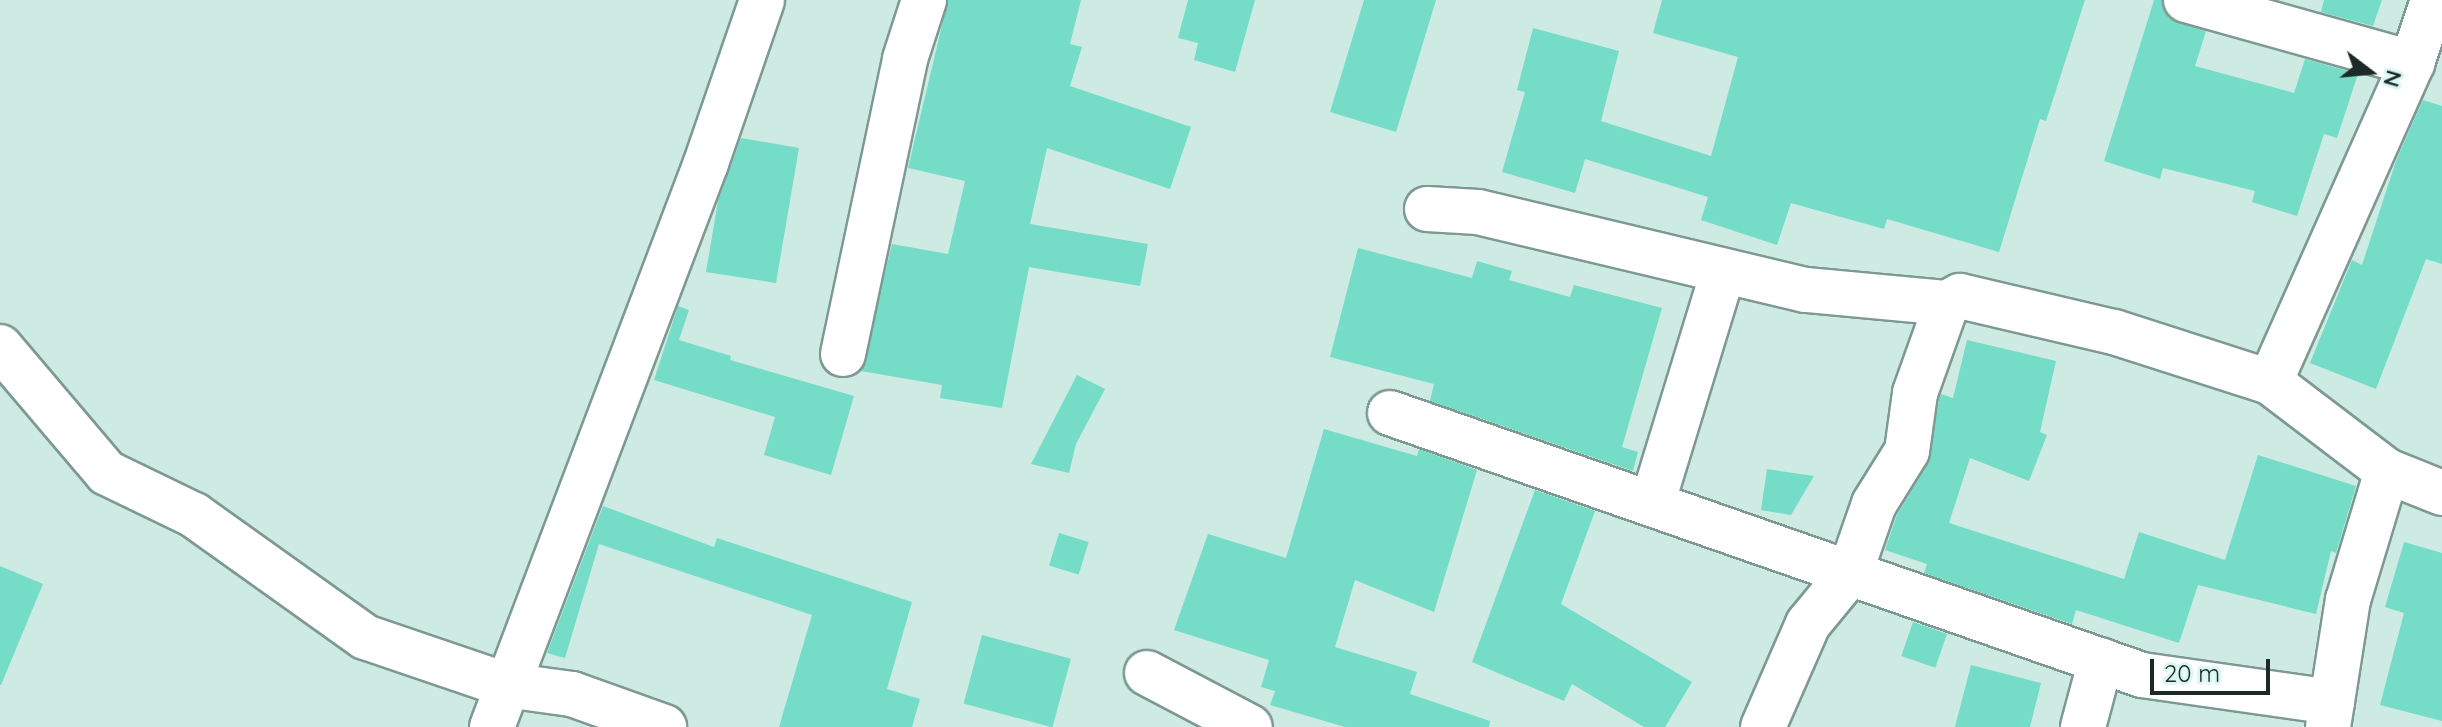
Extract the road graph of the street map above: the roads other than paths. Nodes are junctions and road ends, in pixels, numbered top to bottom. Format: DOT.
graph roads {
  1 [pos="762,0"];
  2 [pos="924,0"];
  3 [pos="2186,0"];
  4 [pos="2433,0"];
  5 [pos="2425,54"];
  6 [pos="1427,209"];
  7 [pos="1723,272"];
  8 [pos="1947,303"];
  9 [pos="0,347"];
  10 [pos="843,354"];
  11 [pos="2270,382"];
  12 [pos="1390,413"];
  13 [pos="2387,471"];
  14 [pos="2442,493"];
  15 [pos="1653,501"];
  16 [pos="1850,573"];
  17 [pos="2101,660"];
  18 [pos="1147,673"];
  19 [pos="506,685"];
  20 [pos="2330,714"];
  21 [pos="492,727"];
  22 [pos="664,727"];
  23 [pos="1250,727"];
  24 [pos="1763,727"];
  25 [pos="2083,727"];
  1 -- 19 [label="street"];
  2 -- 10 [label="street"];
  3 -- 5 [label="street"];
  4 -- 5 [label="street"];
  5 -- 11 [label="street"];
  6 -- 7 [label="street"];
  7 -- 8 [label="street"];
  7 -- 15 [label="street"];
  8 -- 11 [label="street"];
  8 -- 16 [label="street"];
  9 -- 19 [label="street"];
  11 -- 13 [label="street"];
  12 -- 15 [label="street"];
  13 -- 14 [label="street"];
  13 -- 20 [label="street"];
  15 -- 16 [label="street"];
  16 -- 17 [label="street"];
  16 -- 24 [label="street"];
  17 -- 20 [label="street"];
  17 -- 25 [label="street"];
  18 -- 23 [label="street"];
  19 -- 21 [label="street"];
  19 -- 22 [label="street"];
}
